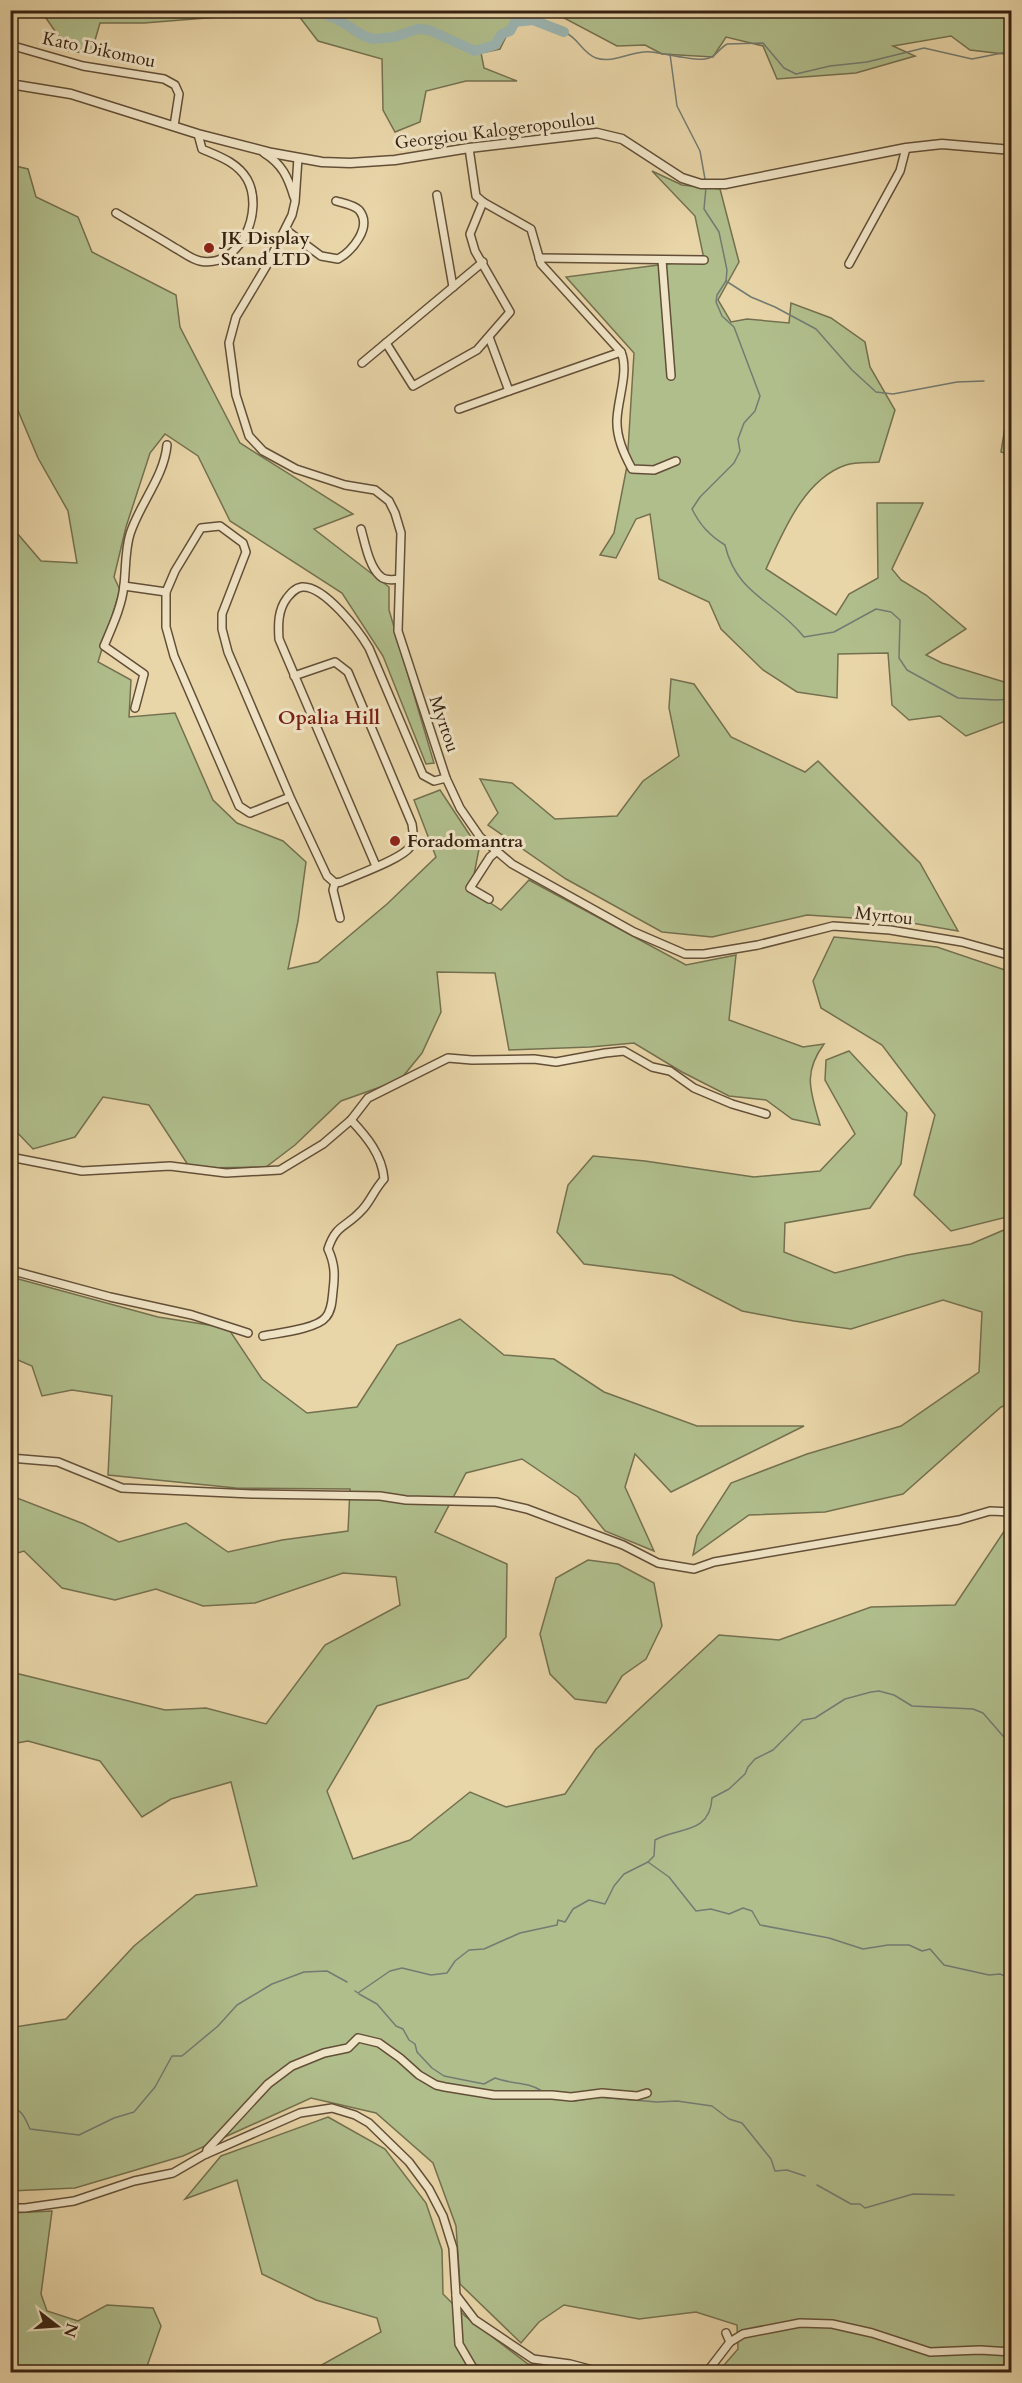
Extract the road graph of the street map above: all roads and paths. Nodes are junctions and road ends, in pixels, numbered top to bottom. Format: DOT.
graph roads {
  1 [pos="10,45"];
  2 [pos="10,84"];
  3 [pos="174,126"];
  4 [pos="198,134"];
  5 [pos="469,148"];
  6 [pos="906,148"];
  7 [pos="1011,150"];
  8 [pos="261,151"];
  9 [pos="298,158"];
  10 [pos="437,195"];
  11 [pos="336,201"];
  12 [pos="296,202"];
  13 [pos="483,202"];
  14 [pos="116,213"];
  15 [pos="286,230"];
  16 [pos="539,258"];
  17 [pos="662,260"];
  18 [pos="704,260"];
  19 [pos="483,262"];
  20 [pos="849,264"];
  21 [pos="453,287"];
  22 [pos="489,337"];
  23 [pos="386,343"];
  24 [pos="621,352"];
  25 [pos="362,363"];
  26 [pos="671,376"];
  27 [pos="509,391"];
  28 [pos="459,409"];
  29 [pos="167,445"];
  30 [pos="676,461"];
  31 [pos="361,529"];
  32 [pos="399,579"];
  33 [pos="124,586"];
  34 [pos="166,592"];
  35 [pos="294,676"];
  36 [pos="135,708"];
  37 [pos="446,778"];
  38 [pos="290,797"];
  39 [pos="497,851"];
  40 [pos="376,866"];
  41 [pos="335,883"];
  42 [pos="489,899"];
  43 [pos="340,918"];
  44 [pos="1011,956"];
  45 [pos="766,1114"];
  46 [pos="351,1120"];
  47 [pos="10,1157"];
  48 [pos="10,1270"];
  49 [pos="248,1333"];
  50 [pos="263,1336"];
  51 [pos="10,1458"];
  52 [pos="1011,1512"];
  53 [pos="646,2093"];
  54 [pos="206,2154"];
  55 [pos="10,2208"];
  56 [pos="456,2295"];
  57 [pos="726,2333"];
  58 [pos="730,2342"];
  59 [pos="1011,2352"];
  60 [pos="486,2373"];
  61 [pos="600,2373"];
  62 [pos="707,2373"];
  1 -- 3 [label="street, Kato Dikomou"];
  2 -- 3 [label="street, Georgiou Kalogeropoulou"];
  3 -- 4 [label="street, Georgiou Kalogeropoulou"];
  4 -- 8 [label="street, Georgiou Kalogeropoulou"];
  4 -- 14 [label="street"];
  5 -- 6 [label="street, Georgiou Kalogeropoulou"];
  5 -- 9 [label="street, Georgiou Kalogeropoulou"];
  5 -- 13 [label="street"];
  6 -- 7 [label="street, Georgiou Kalogeropoulou"];
  6 -- 20 [label="street"];
  8 -- 9 [label="street, Georgiou Kalogeropoulou"];
  8 -- 12 [label="street"];
  9 -- 12 [label="street, Myrtou"];
  10 -- 21 [label="street"];
  11 -- 15 [label="street"];
  12 -- 15 [label="street, Myrtou"];
  13 -- 16 [label="street"];
  13 -- 19 [label="street"];
  15 -- 32 [label="street, Myrtou"];
  16 -- 17 [label="street"];
  16 -- 24 [label="street"];
  17 -- 18 [label="street"];
  17 -- 26 [label="street"];
  19 -- 21 [label="street"];
  19 -- 22 [label="street"];
  21 -- 23 [label="street"];
  22 -- 23 [label="street"];
  22 -- 27 [label="street"];
  23 -- 25 [label="street"];
  24 -- 27 [label="street"];
  24 -- 30 [label="street"];
  27 -- 28 [label="street"];
  29 -- 33 [label="street"];
  31 -- 32 [label="street"];
  32 -- 37 [label="street, Myrtou"];
  33 -- 34 [label="street"];
  33 -- 36 [label="street"];
  34 -- 38 [label="street"];
  34 -- 38 [label="street"];
  35 -- 37 [label="street"];
  35 -- 40 [label="street"];
  35 -- 40 [label="street"];
  37 -- 39 [label="street, Myrtou"];
  38 -- 41 [label="street"];
  39 -- 42 [label="street"];
  39 -- 44 [label="street, Myrtou"];
  40 -- 41 [label="street"];
  41 -- 43 [label="street"];
  45 -- 46 [label="street"];
  46 -- 47 [label="street"];
  46 -- 50 [label="street"];
  48 -- 49 [label="street"];
  51 -- 52 [label="street"];
  53 -- 54 [label="street"];
  54 -- 55 [label="street"];
  54 -- 56 [label="street"];
  56 -- 60 [label="street"];
  56 -- 61 [label="street"];
  57 -- 58 [label="street"];
  58 -- 59 [label="street"];
  58 -- 62 [label="street"];
}
